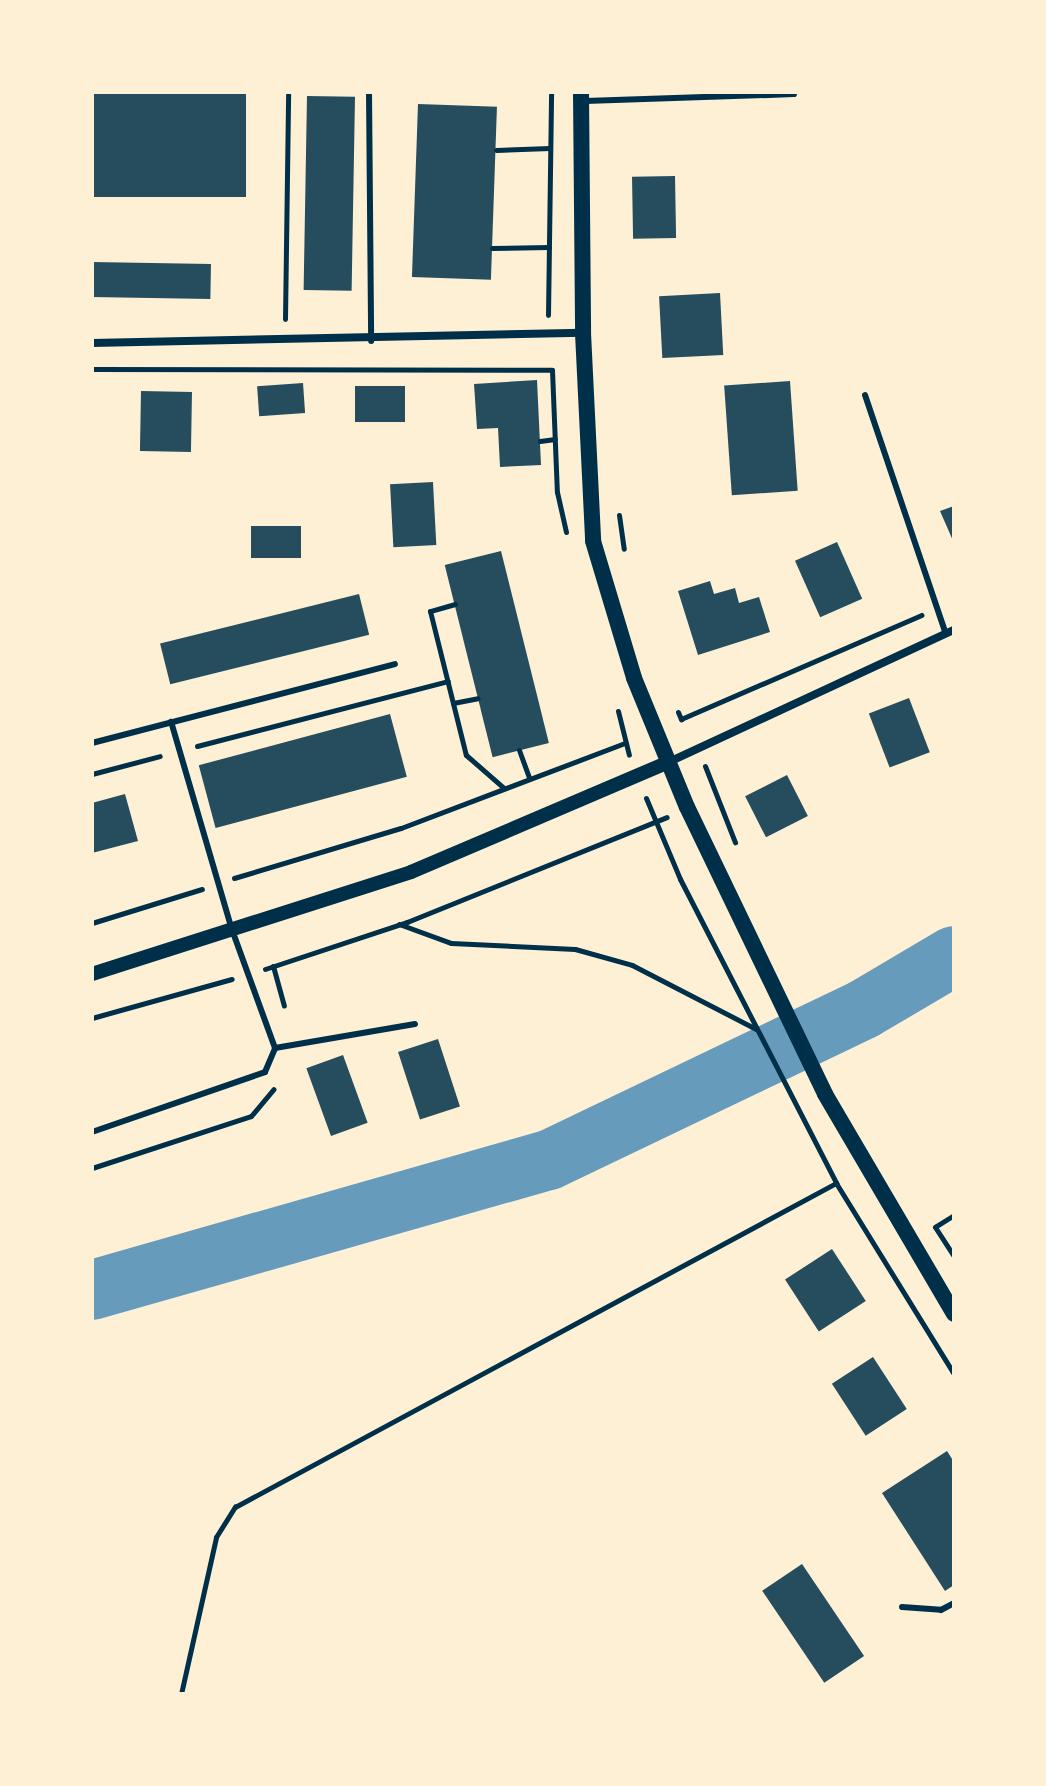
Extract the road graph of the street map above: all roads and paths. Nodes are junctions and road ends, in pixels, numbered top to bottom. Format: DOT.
graph roads {
  1 [pos="288,92"];
  2 [pos="369,92"];
  3 [pos="551,92"];
  4 [pos="794,94"];
  5 [pos="581,96"];
  6 [pos="550,148"];
  7 [pos="496,150"];
  8 [pos="549,247"];
  9 [pos="492,248"];
  10 [pos="583,333"];
  11 [pos="548,335"];
  12 [pos="371,341"];
  13 [pos="284,342"];
  14 [pos="92,343"];
  15 [pos="92,369"];
  16 [pos="552,370"];
  17 [pos="865,395"];
  18 [pos="555,439"];
  19 [pos="540,441"];
  20 [pos="569,547"];
  21 [pos="455,604"];
  22 [pos="937,608"];
  23 [pos="950,632"];
  24 [pos="395,664"];
  25 [pos="448,681"];
  26 [pos="478,698"];
  27 [pos="614,699"];
  28 [pos="453,703"];
  29 [pos="681,719"];
  30 [pos="171,722"];
  31 [pos="92,743"];
  32 [pos="519,750"];
  33 [pos="178,751"];
  34 [pos="669,762"];
  35 [pos="92,774"];
  36 [pos="529,778"];
  37 [pos="504,788"];
  38 [pos="218,883"];
  39 [pos="92,923"];
  40 [pos="399,924"];
  41 [pos="232,930"];
  42 [pos="92,974"];
  43 [pos="250,974"];
  44 [pos="92,1018"];
  45 [pos="415,1024"];
  46 [pos="758,1032"];
  47 [pos="275,1048"];
  48 [pos="92,1132"];
  49 [pos="836,1183"];
  50 [pos="954,1215"];
  51 [pos="954,1256"];
  52 [pos="954,1314"];
  53 [pos="954,1374"];
  54 [pos="954,1603"];
  55 [pos="902,1607"];
  56 [pos="181,1694"];
  1 -- 13 [label="path"];
  2 -- 12 [label="lane"];
  3 -- 6 [label="path"];
  4 -- 5 [label="lane"];
  5 -- 10 [label="main road"];
  6 -- 7 [label="path"];
  6 -- 8 [label="path"];
  8 -- 9 [label="path"];
  8 -- 11 [label="path"];
  10 -- 11 [label="street"];
  10 -- 34 [label="main road"];
  11 -- 12 [label="street"];
  11 -- 16 [label="path"];
  12 -- 13 [label="street"];
  13 -- 14 [label="street"];
  15 -- 16 [label="path"];
  16 -- 18 [label="path"];
  17 -- 22 [label="lane"];
  18 -- 19 [label="path"];
  18 -- 20 [label="path"];
  21 -- 25 [label="path"];
  22 -- 23 [label="lane"];
  22 -- 29 [label="path"];
  23 -- 34 [label="street"];
  24 -- 30 [label="lane"];
  25 -- 28 [label="path"];
  25 -- 33 [label="path"];
  26 -- 28 [label="path"];
  27 -- 36 [label="path"];
  28 -- 37 [label="path"];
  30 -- 31 [label="lane"];
  30 -- 33 [label="lane"];
  32 -- 36 [label="path"];
  33 -- 35 [label="path"];
  33 -- 38 [label="lane"];
  34 -- 41 [label="street"];
  34 -- 52 [label="main road"];
  36 -- 37 [label="path"];
  37 -- 38 [label="path"];
  38 -- 39 [label="path"];
  38 -- 41 [label="lane"];
  40 -- 43 [label="path"];
  40 -- 46 [label="path"];
  40 -- 46 [label="path"];
  41 -- 42 [label="street"];
  41 -- 43 [label="lane"];
  43 -- 44 [label="path"];
  43 -- 47 [label="lane"];
  45 -- 47 [label="lane"];
  46 -- 49 [label="path"];
  47 -- 48 [label="lane"];
  49 -- 53 [label="path"];
  49 -- 56 [label="path"];
  50 -- 51 [label="path"];
  54 -- 55 [label="lane"];
}
